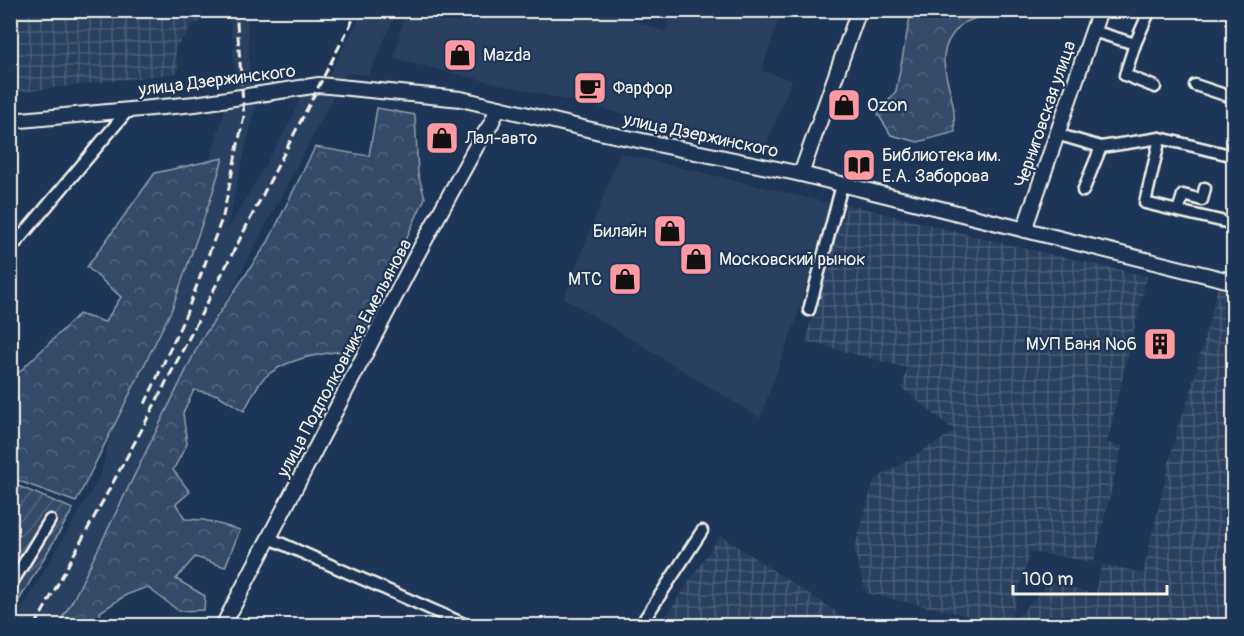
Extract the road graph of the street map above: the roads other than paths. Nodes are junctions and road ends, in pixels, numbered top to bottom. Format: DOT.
graph roads {
  1 [pos="859,10"];
  2 [pos="1101,10"];
  3 [pos="1150,10"];
  4 [pos="1093,31"];
  5 [pos="1135,44"];
  6 [pos="1195,85"];
  7 [pos="1155,87"];
  8 [pos="1233,98"];
  9 [pos="498,108"];
  10 [pos="130,109"];
  11 [pos="10,121"];
  12 [pos="1056,134"];
  13 [pos="1161,138"];
  14 [pos="1101,147"];
  15 [pos="1233,156"];
  16 [pos="801,174"];
  17 [pos="842,185"];
  18 [pos="1205,188"];
  19 [pos="1083,191"];
  20 [pos="1178,211"];
  21 [pos="1233,224"];
  22 [pos="1024,230"];
  23 [pos="10,250"];
  24 [pos="1233,282"];
  25 [pos="809,310"];
  26 [pos="50,520"];
  27 [pos="702,531"];
  28 [pos="269,538"];
  29 [pos="10,586"];
  30 [pos="223,626"];
  31 [pos="469,626"];
  32 [pos="640,626"];
  1 -- 16 [label="main road"];
  2 -- 4 [label="main road, Черниговская улица"];
  3 -- 5 [label="street"];
  4 -- 5 [label="street"];
  4 -- 12 [label="main road, Черниговская улица"];
  5 -- 7 [label="street"];
  6 -- 8 [label="street"];
  9 -- 10 [label="main road, улица Дзержинского"];
  9 -- 16 [label="main road, улица Дзержинского"];
  9 -- 28 [label="main road, улица Подполковника Емельянова"];
  10 -- 11 [label="main road, улица Дзержинского"];
  10 -- 23 [label="street"];
  12 -- 14 [label="street"];
  12 -- 22 [label="main road, Черниговская улица"];
  13 -- 14 [label="street"];
  13 -- 15 [label="street"];
  13 -- 20 [label="street"];
  14 -- 19 [label="street"];
  16 -- 17 [label="main road, улица Дзержинского"];
  17 -- 22 [label="main road, улица Дзержинского"];
  17 -- 25 [label="street"];
  18 -- 20 [label="street"];
  20 -- 21 [label="street"];
  22 -- 24 [label="main road, улица Дзержинского"];
  26 -- 29 [label="street"];
  27 -- 32 [label="street"];
  28 -- 30 [label="main road, улица Подполковника Емельянова"];
  28 -- 31 [label="street"];
}
